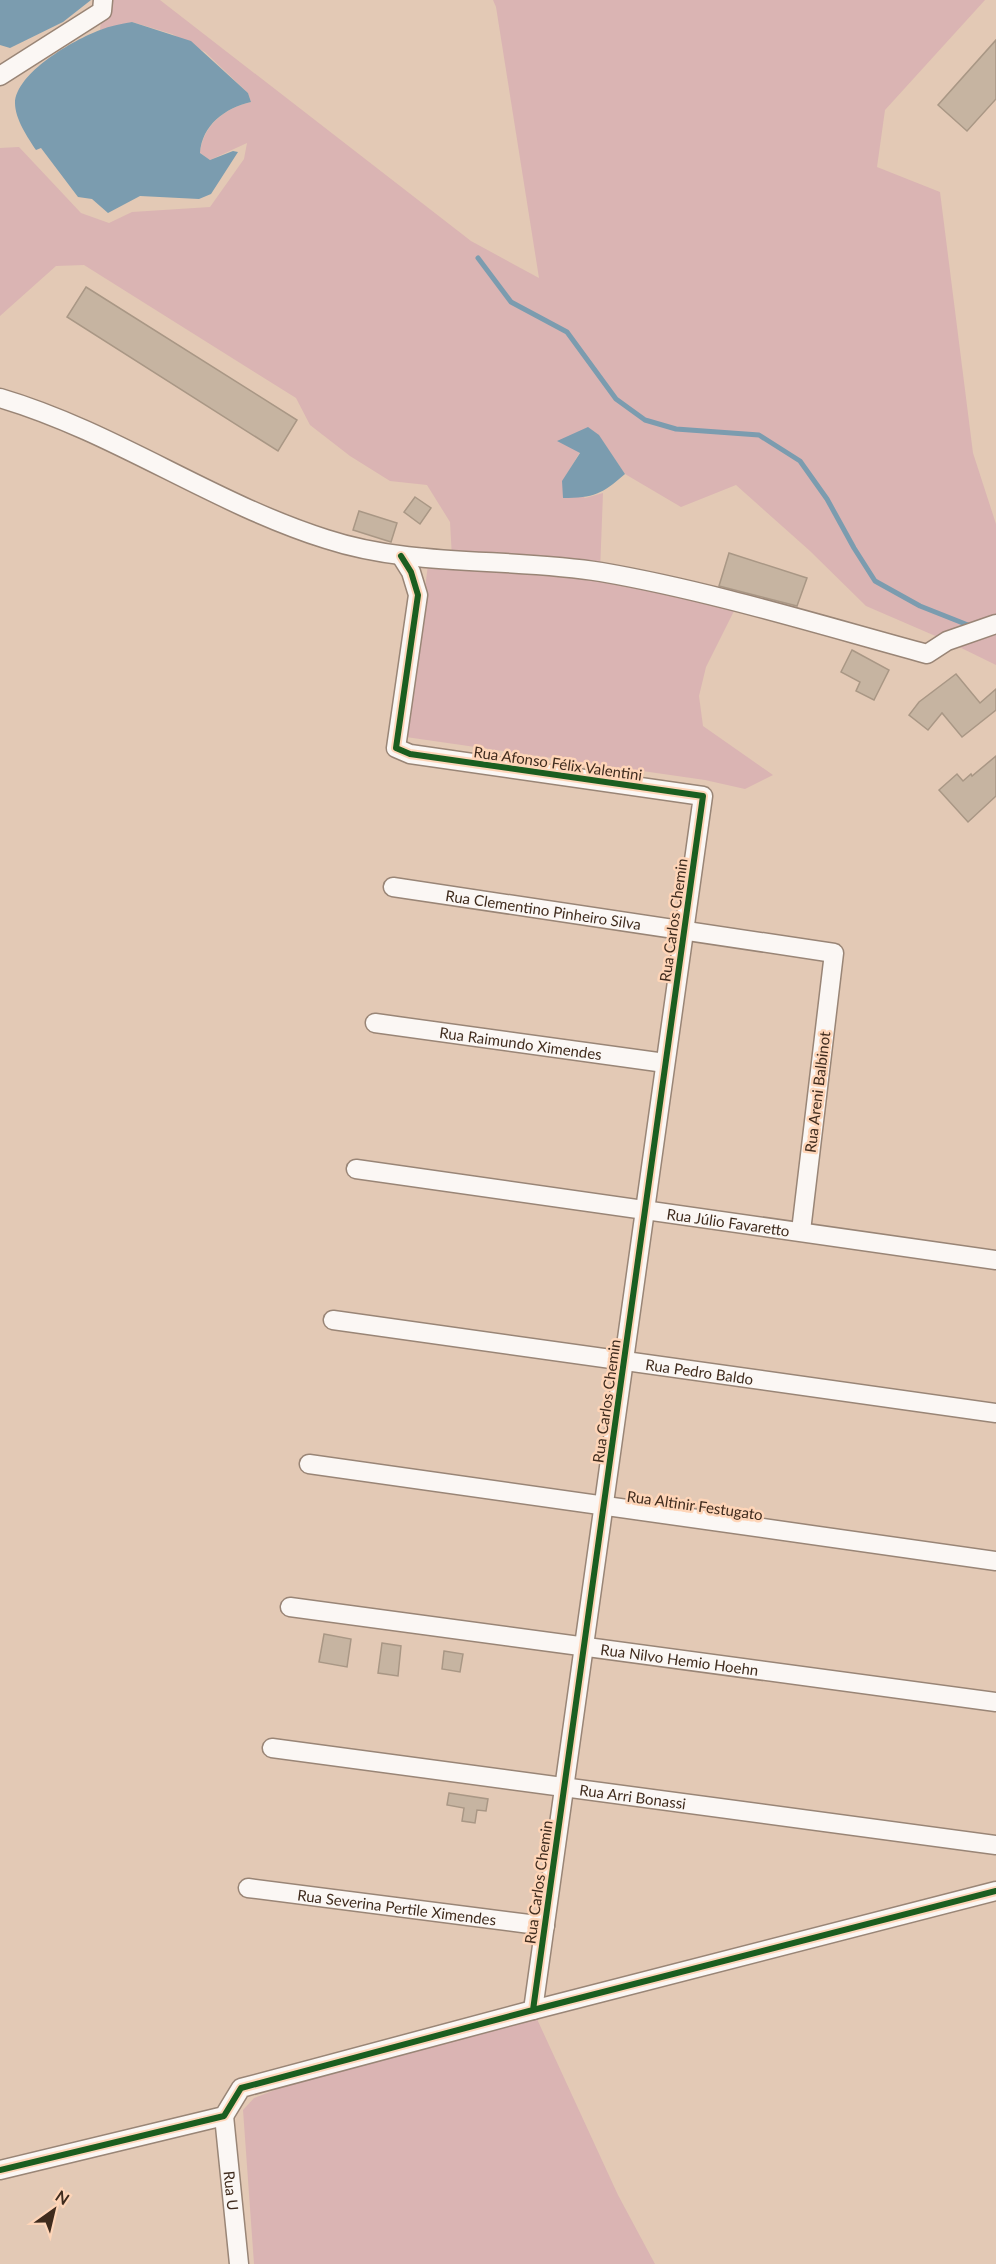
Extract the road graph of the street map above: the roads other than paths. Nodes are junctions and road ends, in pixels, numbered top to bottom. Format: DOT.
graph roads {
  1 [pos="103,0"];
  2 [pos="0,76"];
  3 [pos="0,398"];
  4 [pos="401,556"];
  5 [pos="996,624"];
  6 [pos="702,796"];
  7 [pos="393,887"];
  8 [pos="684,931"];
  9 [pos="834,953"];
  10 [pos="375,1023"];
  11 [pos="665,1063"];
  12 [pos="356,1169"];
  13 [pos="645,1209"];
  14 [pos="801,1231"];
  15 [pos="996,1260"];
  16 [pos="333,1320"];
  17 [pos="623,1361"];
  18 [pos="996,1413"];
  19 [pos="309,1464"];
  20 [pos="603,1505"];
  21 [pos="996,1561"];
  22 [pos="290,1607"];
  23 [pos="584,1646"];
  24 [pos="996,1702"];
  25 [pos="272,1748"];
  26 [pos="564,1786"];
  27 [pos="996,1845"];
  28 [pos="248,1888"];
  29 [pos="996,1891"];
  30 [pos="544,1926"];
  31 [pos="533,2010"];
  32 [pos="224,2116"];
  33 [pos="0,2170"];
  34 [pos="239,2264"];
  1 -- 2 [label="street"];
  3 -- 4 [label="street"];
  4 -- 5 [label="street"];
  4 -- 6 [label="street, Rua Afonso Félix Valentini"];
  6 -- 8 [label="street, Rua Carlos Chemin"];
  7 -- 8 [label="street, Rua Clementino Pinheiro Silva"];
  8 -- 9 [label="street, Rua Clementino Pinheiro Silva"];
  8 -- 11 [label="street, Rua Carlos Chemin"];
  9 -- 14 [label="street, Rua Areni Balbinot"];
  10 -- 11 [label="street, Rua Raimundo Ximendes"];
  11 -- 13 [label="street, Rua Carlos Chemin"];
  12 -- 13 [label="street, Rua Júlio Favaretto"];
  13 -- 14 [label="street, Rua Júlio Favaretto"];
  13 -- 17 [label="street, Rua Carlos Chemin"];
  14 -- 15 [label="street, Rua Júlio Favaretto"];
  16 -- 17 [label="street, Rua Pedro Baldo"];
  17 -- 18 [label="street, Rua Pedro Baldo"];
  17 -- 20 [label="street, Rua Carlos Chemin"];
  19 -- 20 [label="street, Rua Altinir Festugato"];
  20 -- 21 [label="street, Rua Altinir Festugato"];
  20 -- 23 [label="street, Rua Carlos Chemin"];
  22 -- 23 [label="street, Rua Nilvo Hemio Hoehn"];
  23 -- 24 [label="street, Rua Nilvo Hemio Hoehn"];
  23 -- 26 [label="street, Rua Carlos Chemin"];
  25 -- 26 [label="street, Rua Arri Bonassi"];
  26 -- 27 [label="street, Rua Arri Bonassi"];
  26 -- 30 [label="street, Rua Carlos Chemin"];
  28 -- 30 [label="street, Rua Severina Pertile Ximendes"];
  29 -- 31 [label="street"];
  30 -- 31 [label="street, Rua Carlos Chemin"];
  31 -- 32 [label="street"];
  32 -- 33 [label="street"];
  32 -- 34 [label="street, Rua U"];
}
